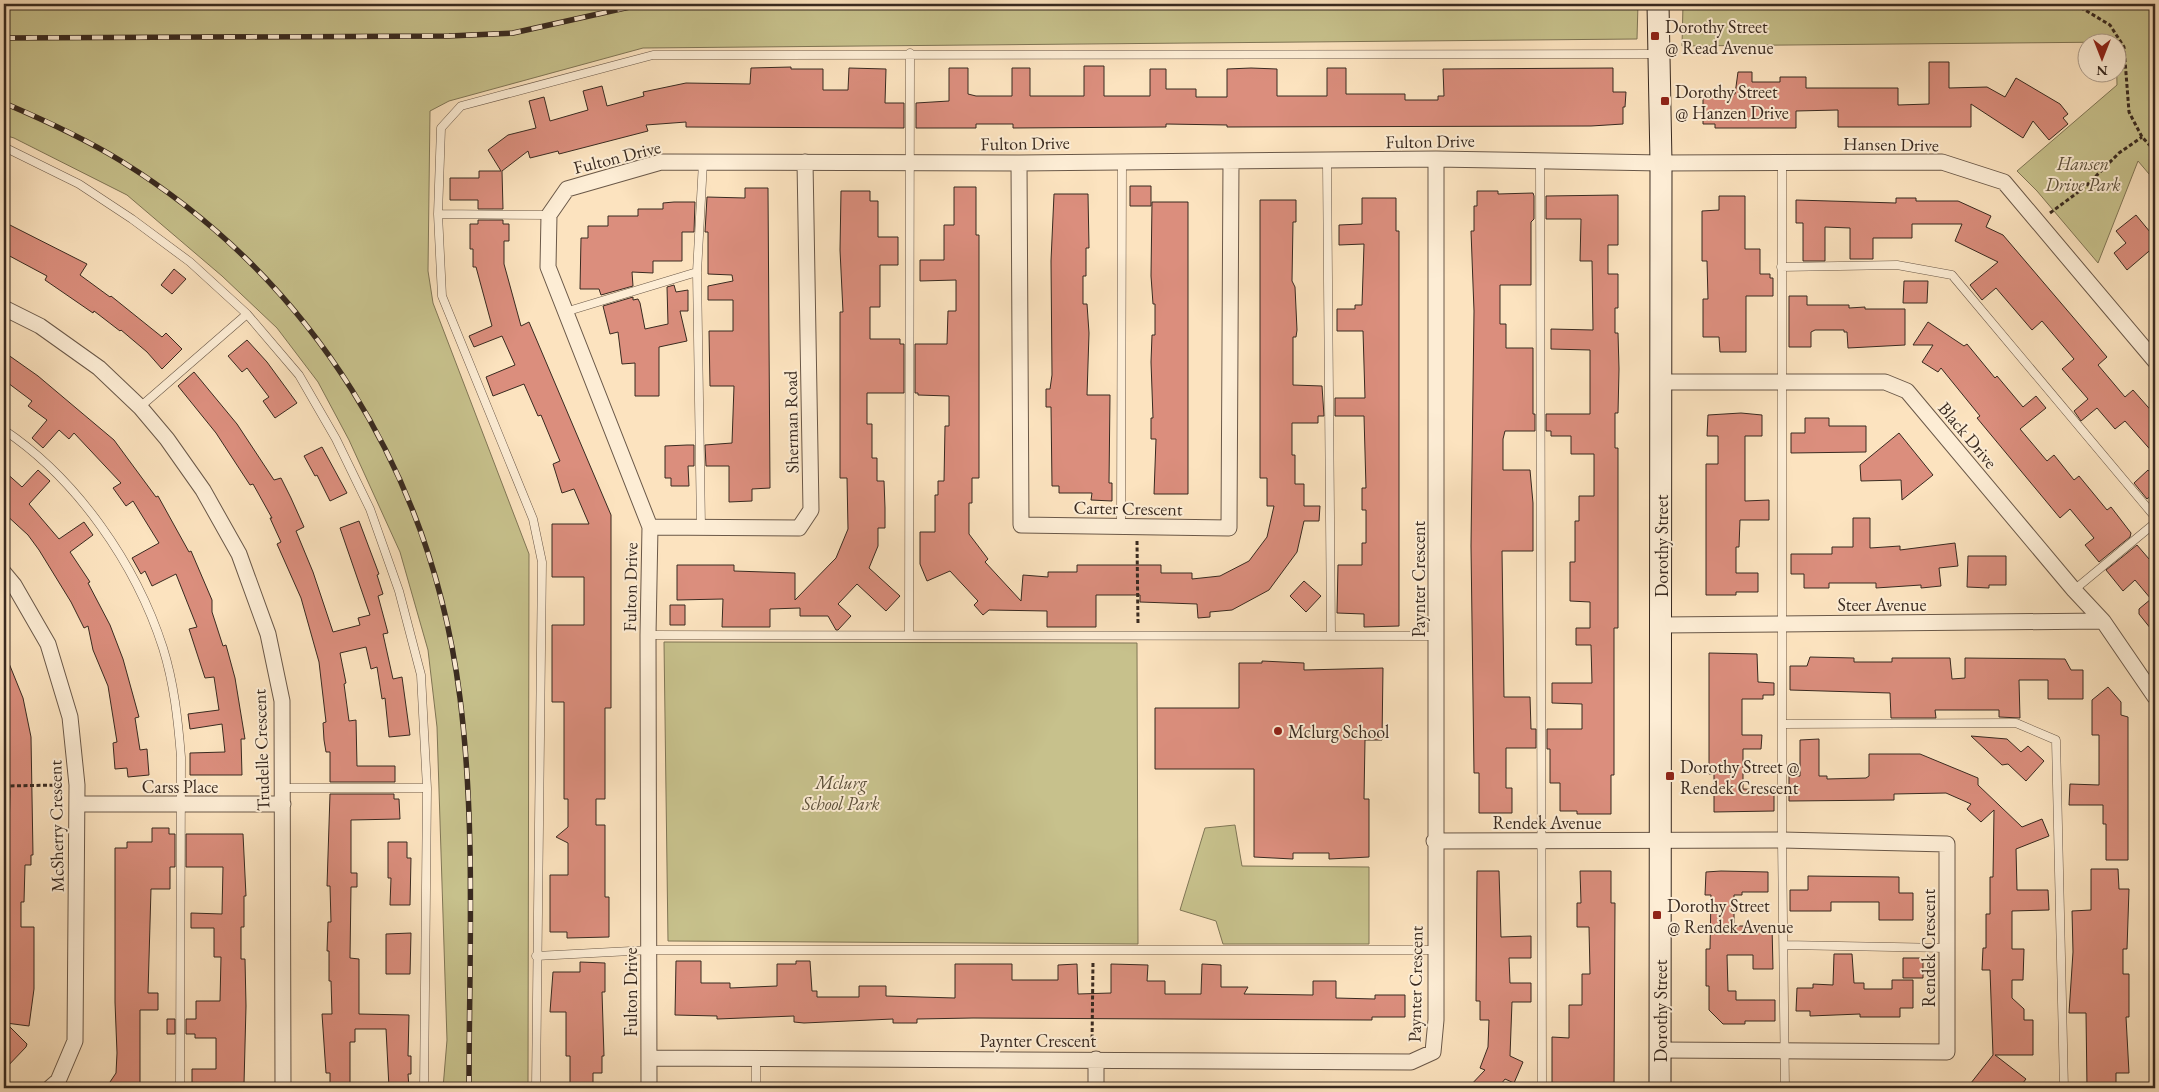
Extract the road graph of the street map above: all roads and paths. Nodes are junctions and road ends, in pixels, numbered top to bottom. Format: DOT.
graph roads {
  1 [pos="1658,4"];
  2 [pos="2075,4"];
  3 [pos="910,54"];
  4 [pos="1659,54"];
  5 [pos="2142,137"];
  6 [pos="4,147"];
  7 [pos="2155,151"];
  8 [pos="1436,160"];
  9 [pos="1540,160"];
  10 [pos="1122,161"];
  11 [pos="1231,161"];
  12 [pos="1782,161"];
  13 [pos="702,162"];
  14 [pos="805,162"];
  15 [pos="910,162"];
  16 [pos="1327,162"];
  17 [pos="1661,162"];
  18 [pos="1019,163"];
  19 [pos="438,214"];
  20 [pos="549,215"];
  21 [pos="2036,220"];
  22 [pos="1781,267"];
  23 [pos="697,272"];
  24 [pos="4,308"];
  25 [pos="564,312"];
  26 [pos="247,314"];
  27 [pos="2155,361"];
  28 [pos="1781,381"];
  29 [pos="1661,382"];
  30 [pos="140,407"];
  31 [pos="4,430"];
  32 [pos="2155,517"];
  33 [pos="2155,523"];
  34 [pos="650,527"];
  35 [pos="701,527"];
  36 [pos="1121,528"];
  37 [pos="1137,528"];
  38 [pos="4,573"];
  39 [pos="2074,590"];
  40 [pos="2103,621"];
  41 [pos="1782,623"];
  42 [pos="1661,625"];
  43 [pos="648,635"];
  44 [pos="909,635"];
  45 [pos="1138,635"];
  46 [pos="1331,635"];
  47 [pos="1437,636"];
  48 [pos="2155,697"];
  49 [pos="1782,724"];
  50 [pos="77,785"];
  51 [pos="4,786"];
  52 [pos="283,788"];
  53 [pos="426,788"];
  54 [pos="78,804"];
  55 [pos="283,804"];
  56 [pos="182,805"];
  57 [pos="1782,840"];
  58 [pos="1434,841"];
  59 [pos="1541,841"];
  60 [pos="1660,841"];
  61 [pos="1785,945"];
  62 [pos="1947,948"];
  63 [pos="650,950"];
  64 [pos="1435,950"];
  65 [pos="1093,951"];
  66 [pos="536,956"];
  67 [pos="1660,1050"];
  68 [pos="1785,1050"];
  69 [pos="649,1058"];
  70 [pos="756,1059"];
  71 [pos="1094,1059"];
  72 [pos="50,1088"];
  73 [pos="180,1088"];
  74 [pos="283,1088"];
  75 [pos="424,1088"];
  76 [pos="536,1088"];
  77 [pos="649,1088"];
  78 [pos="756,1088"];
  79 [pos="1096,1088"];
  80 [pos="1542,1088"];
  81 [pos="1660,1088"];
  82 [pos="1785,1088"];
  83 [pos="2064,1088"];
  1 -- 4 [label="street, Dorothy Street"];
  2 -- 5 [label="path"];
  3 -- 4 [label="lane"];
  3 -- 15 [label="lane"];
  3 -- 19 [label="lane"];
  4 -- 17 [label="street, Dorothy Street"];
  5 -- 7 [label="path"];
  5 -- 21 [label="path"];
  6 -- 26 [label="lane"];
  8 -- 9 [label="street, Fulton Drive"];
  8 -- 16 [label="street, Fulton Drive"];
  8 -- 47 [label="street, Paynter Crescent"];
  9 -- 17 [label="street, Fulton Drive"];
  9 -- 59 [label="lane"];
  10 -- 11 [label="street, Fulton Drive"];
  10 -- 18 [label="street, Fulton Drive"];
  10 -- 36 [label="lane"];
  11 -- 16 [label="street, Fulton Drive"];
  11 -- 37 [label="street, Carter Crescent"];
  12 -- 17 [label="street, Hansen Drive"];
  12 -- 21 [label="street, Hansen Drive"];
  12 -- 22 [label="lane"];
  13 -- 14 [label="street, Fulton Drive"];
  13 -- 20 [label="street, Fulton Drive"];
  13 -- 23 [label="lane"];
  14 -- 15 [label="street, Fulton Drive"];
  14 -- 35 [label="street, Sherman Road"];
  15 -- 18 [label="street, Fulton Drive"];
  15 -- 44 [label="lane"];
  16 -- 46 [label="lane"];
  17 -- 29 [label="street, Dorothy Street"];
  18 -- 36 [label="street, Carter Crescent"];
  19 -- 20 [label="lane"];
  19 -- 66 [label="lane"];
  20 -- 25 [label="street, Fulton Drive"];
  21 -- 27 [label="street, Hansen Drive"];
  22 -- 28 [label="lane"];
  22 -- 32 [label="lane"];
  23 -- 25 [label="lane"];
  23 -- 35 [label="lane"];
  24 -- 30 [label="street, Trudelle Crescent"];
  25 -- 34 [label="street, Fulton Drive"];
  26 -- 30 [label="lane"];
  26 -- 53 [label="lane"];
  28 -- 29 [label="street, Black Drive"];
  28 -- 39 [label="street, Black Drive"];
  28 -- 41 [label="lane"];
  29 -- 42 [label="street, Dorothy Street"];
  30 -- 52 [label="street, Trudelle Crescent"];
  31 -- 56 [label="lane"];
  33 -- 39 [label="lane"];
  34 -- 35 [label="street, Sherman Road"];
  34 -- 43 [label="street, Fulton Drive"];
  36 -- 37 [label="street, Carter Crescent"];
  37 -- 45 [label="path"];
  38 -- 50 [label="street, McSherry Crescent"];
  39 -- 40 [label="street, Black Drive"];
  40 -- 41 [label="street, Steer Avenue"];
  40 -- 48 [label="street, Black Drive"];
  41 -- 42 [label="street, Steer Avenue"];
  41 -- 49 [label="lane"];
  42 -- 60 [label="street, Dorothy Street"];
  43 -- 44 [label="lane"];
  43 -- 63 [label="street, Fulton Drive"];
  44 -- 45 [label="lane"];
  45 -- 46 [label="lane"];
  46 -- 47 [label="lane"];
  47 -- 58 [label="street, Paynter Crescent"];
  49 -- 57 [label="lane"];
  49 -- 83 [label="lane"];
  50 -- 51 [label="path"];
  50 -- 54 [label="street, McSherry Crescent"];
  52 -- 53 [label="lane"];
  52 -- 55 [label="street, Trudelle Crescent"];
  53 -- 75 [label="lane"];
  54 -- 56 [label="street, Carss Place"];
  54 -- 72 [label="street, McSherry Crescent"];
  55 -- 56 [label="street, Carss Place"];
  55 -- 74 [label="street, Trudelle Crescent"];
  56 -- 73 [label="lane"];
  57 -- 60 [label="street, Rendek Crescent"];
  57 -- 61 [label="lane"];
  57 -- 62 [label="street, Rendek Crescent"];
  58 -- 59 [label="street, Rendek Avenue"];
  58 -- 64 [label="street, Paynter Crescent"];
  59 -- 60 [label="street, Rendek Avenue"];
  59 -- 80 [label="lane"];
  60 -- 67 [label="street, Dorothy Street"];
  61 -- 62 [label="lane"];
  61 -- 68 [label="lane"];
  62 -- 68 [label="street, Rendek Crescent"];
  63 -- 65 [label="lane"];
  63 -- 66 [label="lane"];
  63 -- 69 [label="street, Fulton Drive"];
  64 -- 65 [label="lane"];
  64 -- 71 [label="street, Paynter Crescent"];
  65 -- 71 [label="path"];
  66 -- 76 [label="lane"];
  67 -- 68 [label="street, Rendek Crescent"];
  67 -- 81 [label="street, Dorothy Street"];
  68 -- 82 [label="lane"];
  69 -- 70 [label="street, Paynter Crescent"];
  69 -- 77 [label="street, Fulton Drive"];
  70 -- 71 [label="street, Paynter Crescent"];
  70 -- 78 [label="lane"];
  71 -- 79 [label="street"];
}
